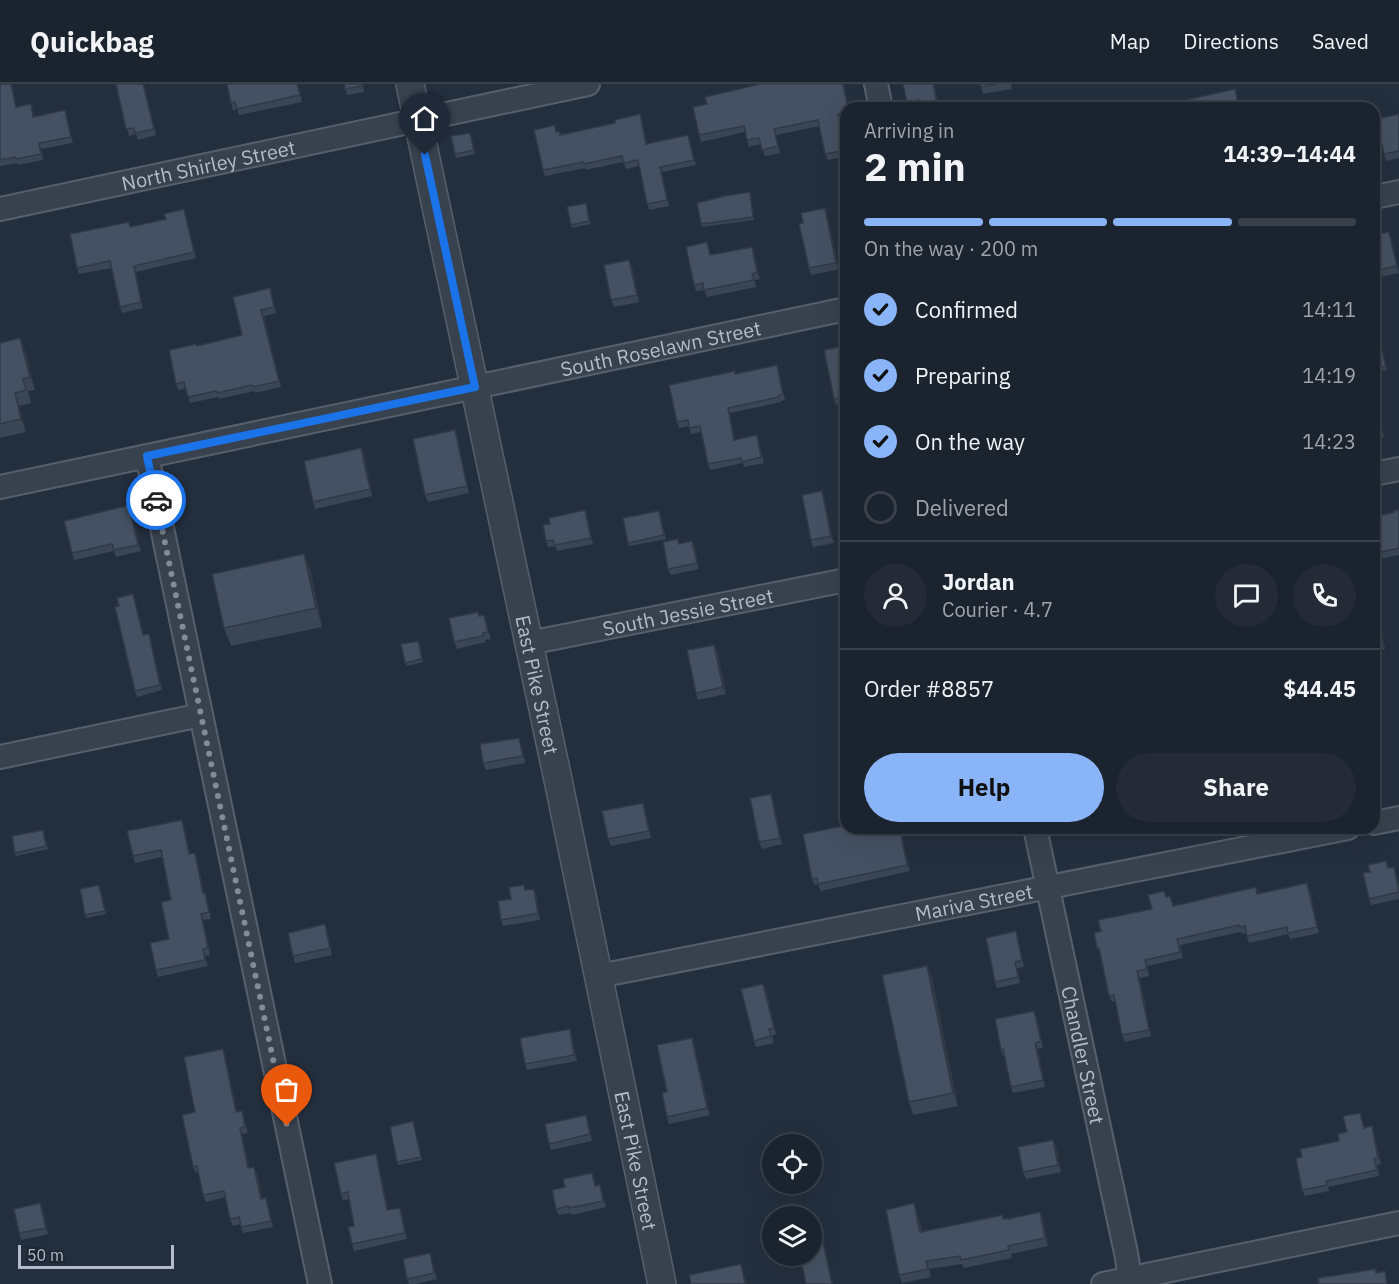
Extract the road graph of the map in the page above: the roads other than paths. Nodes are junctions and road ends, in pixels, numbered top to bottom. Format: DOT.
graph roads {
  1 [pos="410,84"];
  2 [pos="588,84"];
  3 [pos="876,84"];
  4 [pos="880,102"];
  5 [pos="418,120"];
  6 [pos="1399,192"];
  7 [pos="1380,196"];
  8 [pos="0,209"];
  9 [pos="840,310"];
  10 [pos="475,387"];
  11 [pos="147,456"];
  12 [pos="1399,469"];
  13 [pos="1380,473"];
  14 [pos="0,487"];
  15 [pos="840,580"];
  16 [pos="529,643"];
  17 [pos="201,715"];
  18 [pos="0,757"];
  19 [pos="1399,818"];
  20 [pos="1380,822"];
  21 [pos="1036,834"];
  22 [pos="1317,834"];
  23 [pos="1048,887"];
  24 [pos="599,976"];
  25 [pos="1399,1223"];
  26 [pos="1131,1281"];
  27 [pos="320,1284"];
  28 [pos="662,1284"];
  29 [pos="1103,1284"];
  1 -- 5 [label="street, East Pike Street"];
  2 -- 5 [label="street, North Shirley Street"];
  3 -- 4 [label="street"];
  5 -- 8 [label="street, North Shirley Street"];
  5 -- 10 [label="street, East Pike Street"];
  6 -- 7 [label="street"];
  9 -- 10 [label="street, South Roselawn Street"];
  10 -- 11 [label="street, South Roselawn Street"];
  10 -- 16 [label="street, East Pike Street"];
  11 -- 14 [label="street, South Roselawn Street"];
  11 -- 17 [label="street"];
  12 -- 13 [label="street"];
  15 -- 16 [label="street, South Jessie Street"];
  16 -- 24 [label="street, East Pike Street"];
  17 -- 18 [label="street"];
  17 -- 27 [label="street"];
  19 -- 20 [label="street"];
  21 -- 23 [label="street, Chandler Street"];
  22 -- 23 [label="street, Mariva Street"];
  23 -- 24 [label="street, Mariva Street"];
  23 -- 26 [label="street, Chandler Street"];
  24 -- 28 [label="street, East Pike Street"];
  25 -- 26 [label="street"];
  26 -- 29 [label="street"];
}
